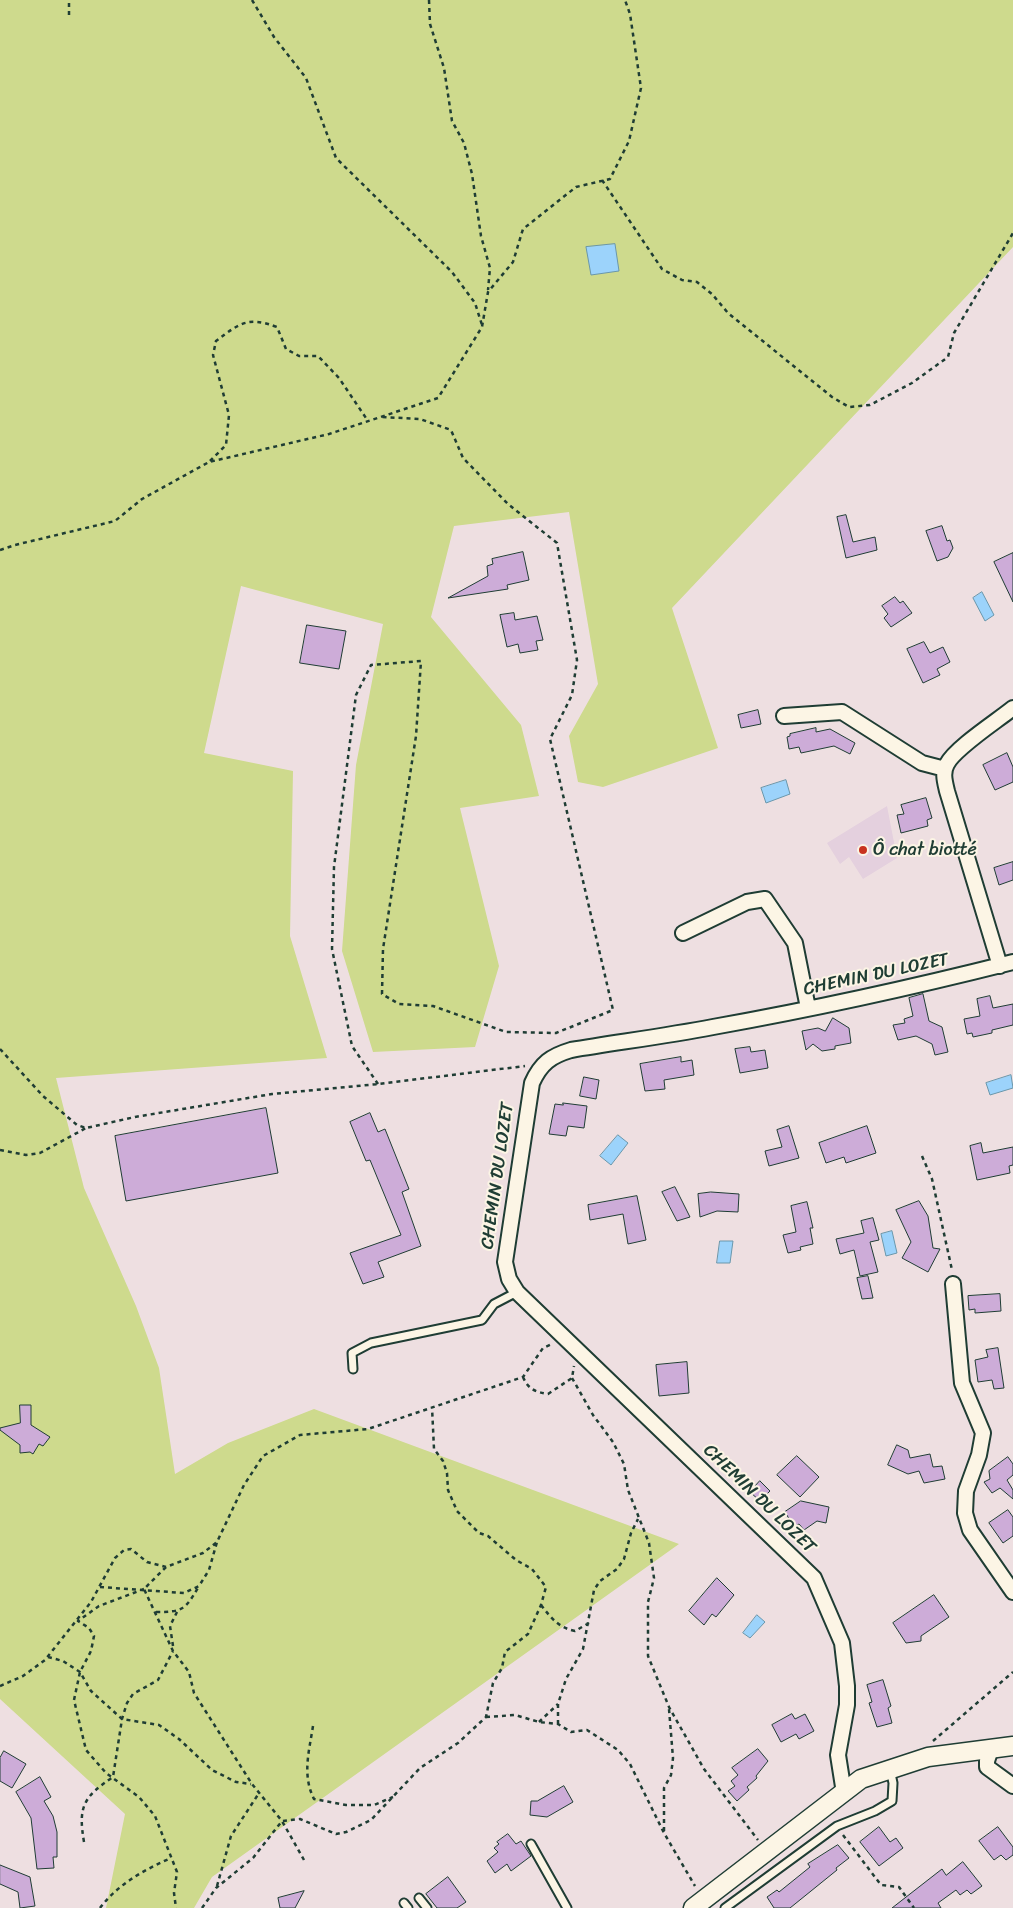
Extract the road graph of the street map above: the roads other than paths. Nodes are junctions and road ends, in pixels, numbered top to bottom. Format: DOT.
graph roads {
  1 [pos="1013,708"];
  2 [pos="784,716"];
  3 [pos="945,769"];
  4 [pos="683,933"];
  5 [pos="1006,964"];
  6 [pos="808,1008"];
  7 [pos="953,1284"];
  8 [pos="516,1292"];
  9 [pos="353,1369"];
  10 [pos="1013,1592"];
  11 [pos="1013,1746"];
  12 [pos="989,1755"];
  13 [pos="1013,1758"];
  14 [pos="891,1774"];
  15 [pos="1013,1786"];
  16 [pos="844,1793"];
  17 [pos="531,1844"];
  18 [pos="419,1898"];
  19 [pos="698,1904"];
  20 [pos="427,1908"];
  21 [pos="567,1908"];
  22 [pos="725,1908"];
  1 -- 3 [label="street"];
  2 -- 3 [label="street"];
  3 -- 5 [label="street"];
  4 -- 6 [label="street"];
  5 -- 6 [label="street, CHEMIN DU LOZET"];
  6 -- 8 [label="street, CHEMIN DU LOZET"];
  7 -- 10 [label="street"];
  8 -- 9 [label="lane"];
  8 -- 16 [label="street, CHEMIN DU LOZET"];
  11 -- 12 [label="street"];
  12 -- 13 [label="street"];
  12 -- 14 [label="street"];
  12 -- 14 [label="street"];
  12 -- 15 [label="street"];
  14 -- 16 [label="street"];
  14 -- 22 [label="lane"];
  16 -- 19 [label="street"];
  17 -- 21 [label="lane"];
  18 -- 20 [label="lane"];
}
